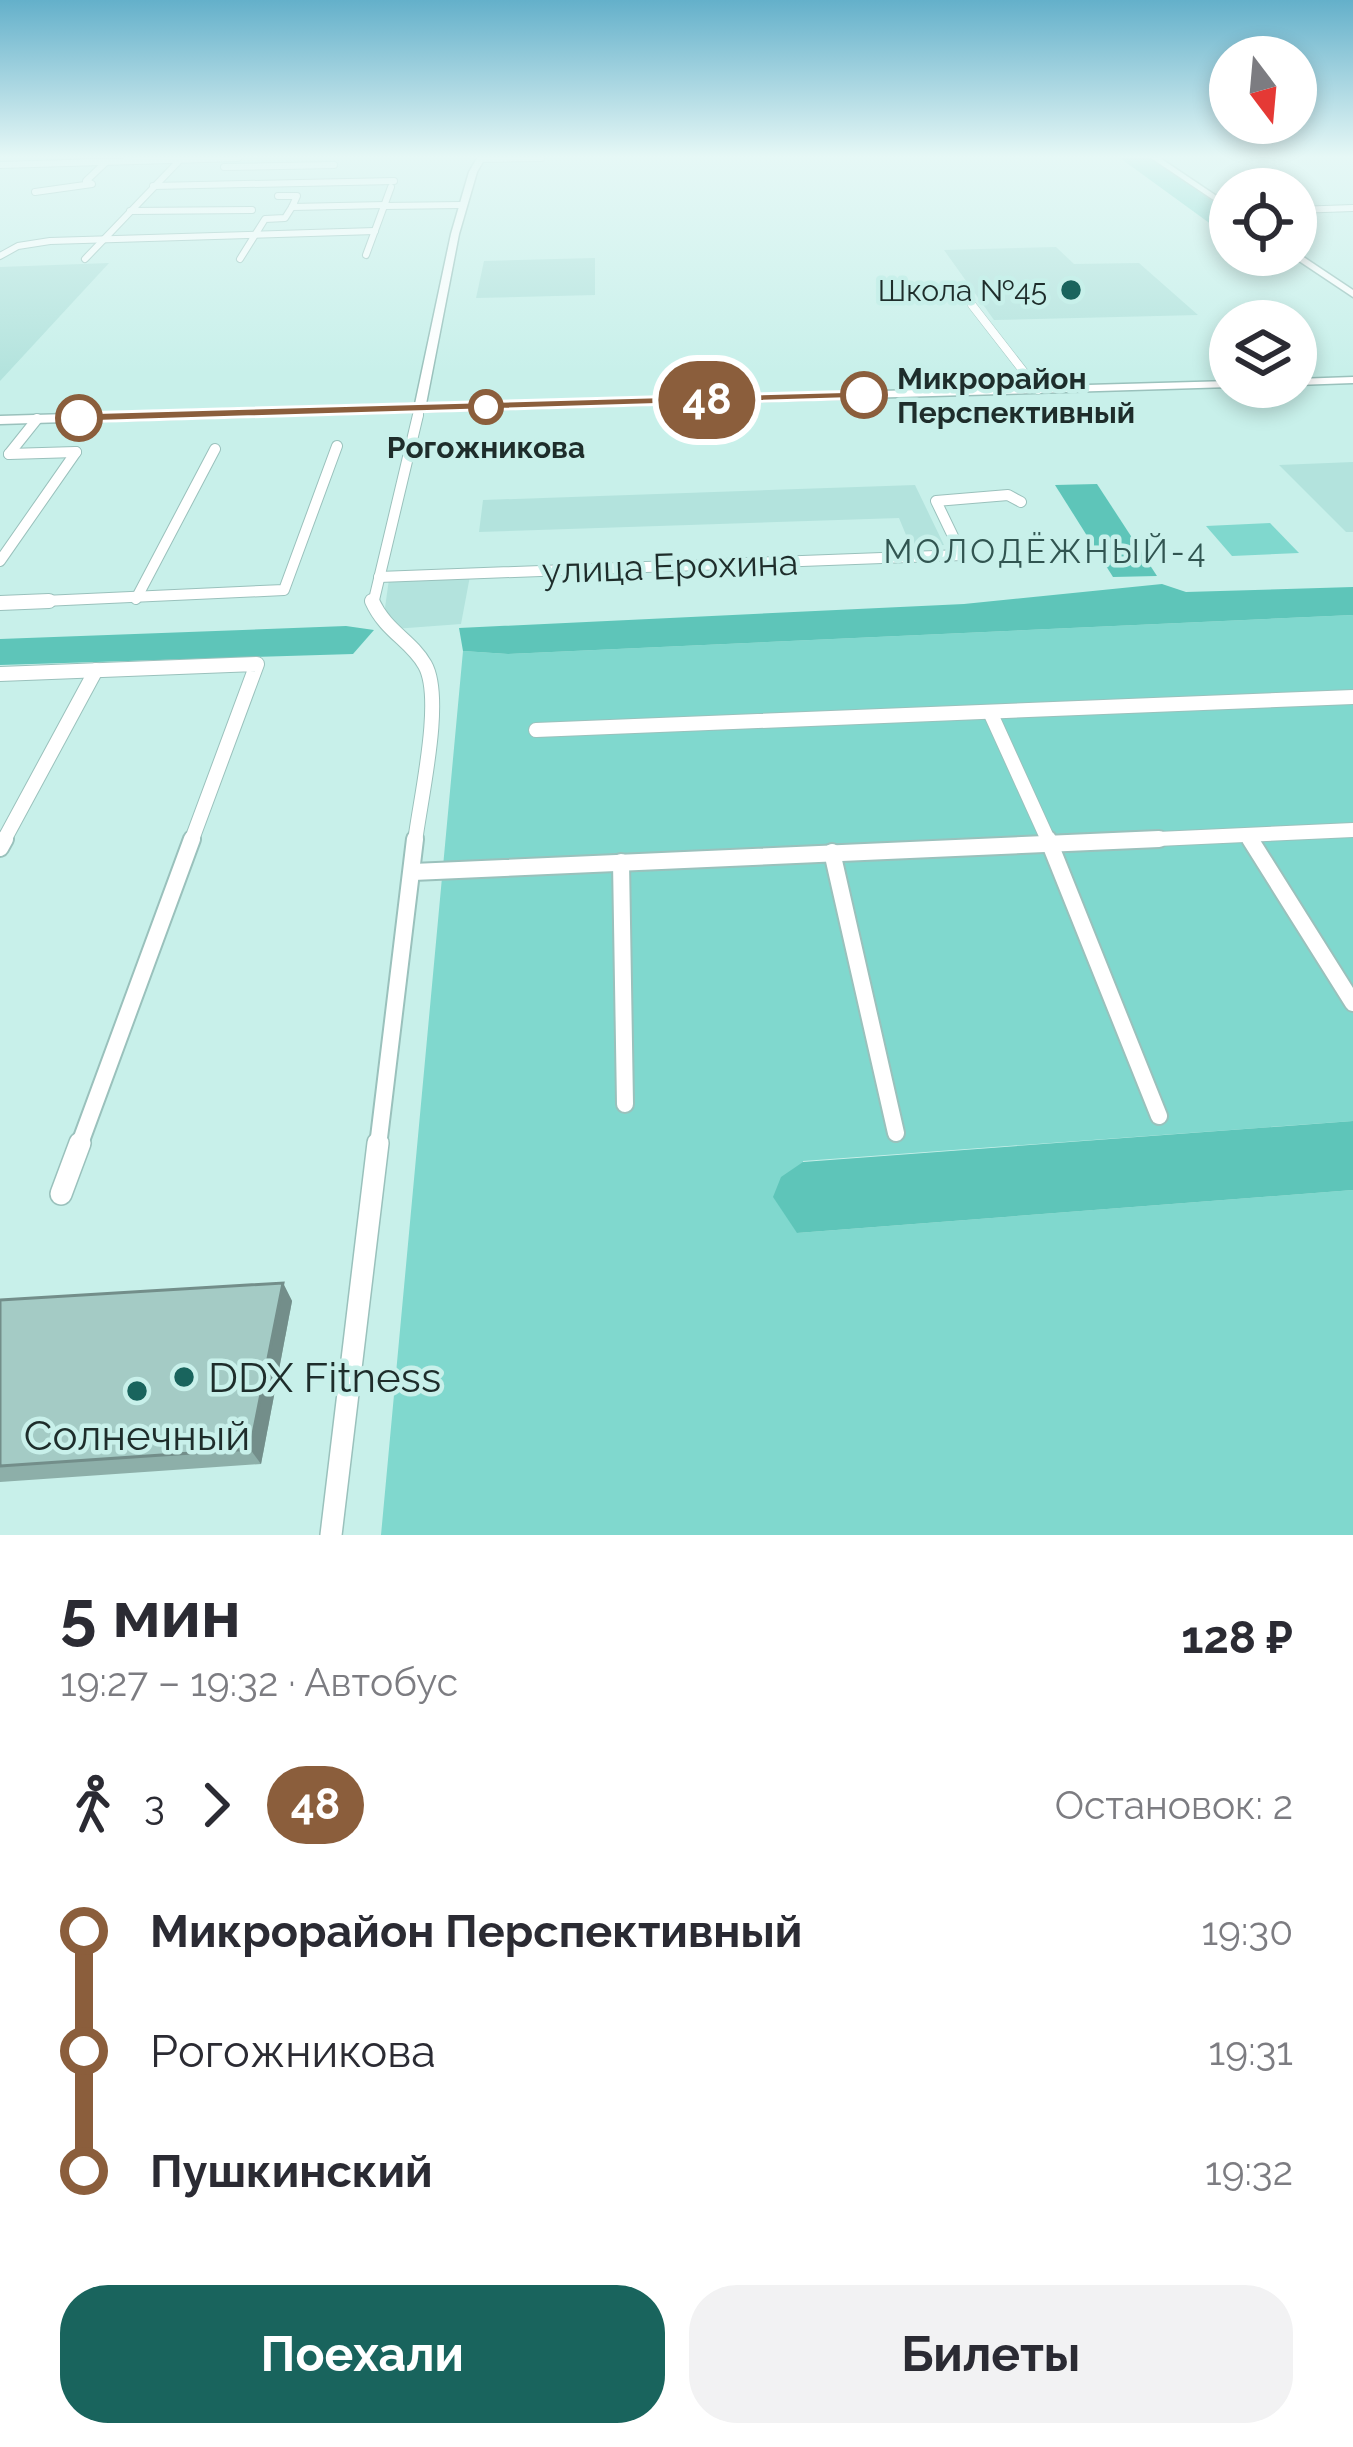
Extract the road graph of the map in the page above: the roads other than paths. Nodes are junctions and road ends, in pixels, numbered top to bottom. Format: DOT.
graph roads {
  1 [pos="112,230"];
  2 [pos="258,230"];
  3 [pos="456,230"];
  4 [pos="375,232"];
  5 [pos="255,234"];
  6 [pos="103,239"];
  7 [pos="366,255"];
  8 [pos="0,256"];
  9 [pos="1317,257"];
  10 [pos="85,259"];
  11 [pos="240,259"];
  12 [pos="1317,269"];
  13 [pos="1353,281"];
  14 [pos="1353,294"];
  15 [pos="972,305"];
  16 [pos="1353,380"];
  17 [pos="1317,381"];
  18 [pos="1209,385"];
  19 [pos="1038,390"];
  20 [pos="420,408"];
  21 [pos="37,419"];
  22 [pos="0,420"];
  23 [pos="337,446"];
  24 [pos="214,449"];
  25 [pos="1021,502"];
  26 [pos="0,561"];
  27 [pos="379,577"];
  28 [pos="136,599"];
  29 [pos="0,603"];
  30 [pos="96,670"];
  31 [pos="0,674"];
  32 [pos="1353,697"];
  33 [pos="990,712"];
  34 [pos="536,730"];
  35 [pos="1353,830"];
  36 [pos="1248,835"];
  37 [pos="1050,843"];
  38 [pos="0,848"];
  39 [pos="832,852"];
  40 [pos="621,862"];
  41 [pos="412,872"];
  42 [pos="1353,1003"];
  43 [pos="625,1104"];
  44 [pos="1159,1116"];
  45 [pos="896,1133"];
  46 [pos="61,1194"];
  47 [pos="332,1535"];
  1 -- 6 [label="street"];
  2 -- 5 [label="street"];
  3 -- 20 [label="main road"];
  4 -- 5 [label="street"];
  4 -- 7 [label="street"];
  5 -- 6 [label="street"];
  5 -- 11 [label="street"];
  6 -- 8 [label="street"];
  6 -- 10 [label="street"];
  9 -- 13 [label="main road"];
  12 -- 14 [label="main road"];
  15 -- 19 [label="street"];
  16 -- 17 [label="main road"];
  18 -- 19 [label="main road"];
  19 -- 20 [label="main road"];
  20 -- 21 [label="main road"];
  20 -- 27 [label="street"];
  21 -- 22 [label="main road"];
  21 -- 26 [label="street"];
  23 -- 28 [label="street"];
  24 -- 28 [label="street"];
  25 -- 27 [label="street, улица Ерохина"];
  27 -- 41 [label="street"];
  28 -- 29 [label="street"];
  30 -- 31 [label="street"];
  30 -- 38 [label="street"];
  30 -- 46 [label="street"];
  32 -- 33 [label="street"];
  33 -- 34 [label="street"];
  33 -- 37 [label="street"];
  35 -- 36 [label="street"];
  36 -- 37 [label="street"];
  36 -- 42 [label="street"];
  37 -- 39 [label="street"];
  37 -- 44 [label="street"];
  39 -- 40 [label="street"];
  39 -- 45 [label="street"];
  40 -- 41 [label="street"];
  40 -- 43 [label="street"];
  41 -- 47 [label="street"];
}
